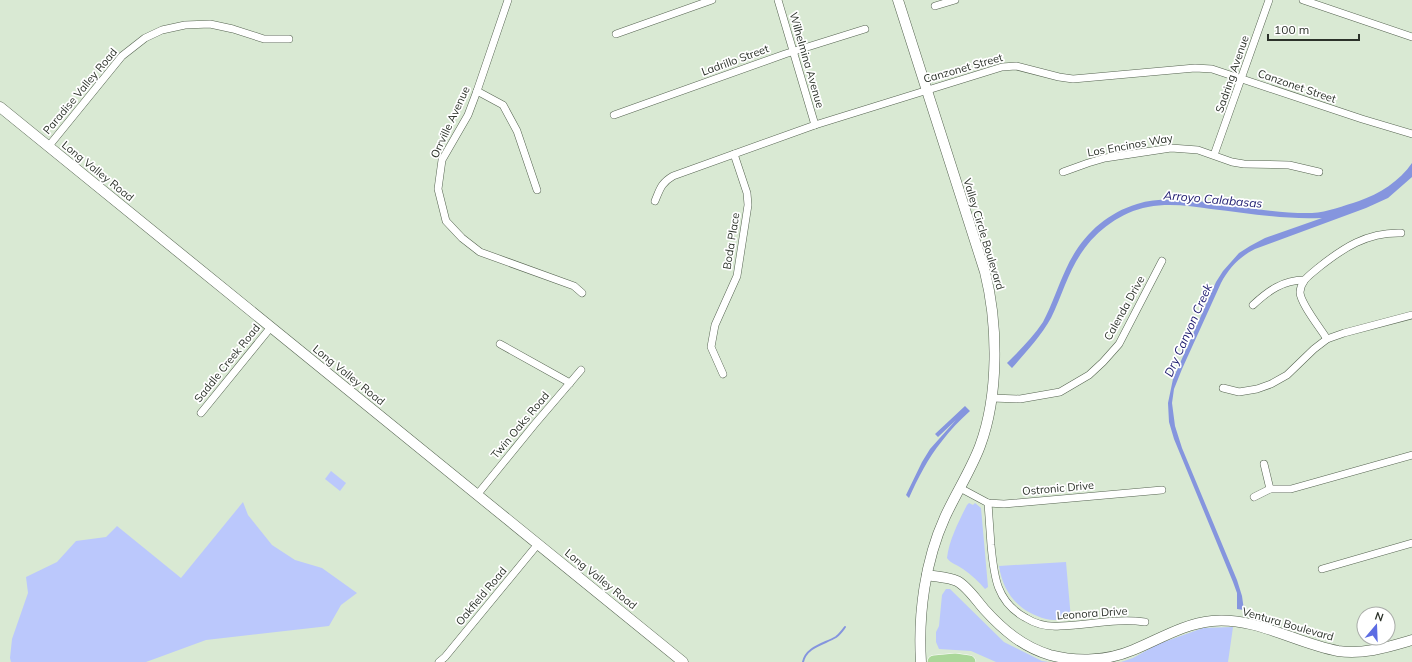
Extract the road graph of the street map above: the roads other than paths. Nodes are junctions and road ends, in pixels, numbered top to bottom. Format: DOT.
graph roads {
  1 [pos="508,0"];
  2 [pos="712,0"];
  3 [pos="778,0"];
  4 [pos="898,0"];
  5 [pos="955,0"];
  6 [pos="1269,0"];
  7 [pos="1303,0"];
  8 [pos="935,6"];
  9 [pos="865,29"];
  10 [pos="616,34"];
  11 [pos="1412,37"];
  12 [pos="289,39"];
  13 [pos="793,51"];
  14 [pos="1242,79"];
  15 [pos="926,90"];
  16 [pos="477,91"];
  17 [pos="0,107"];
  18 [pos="614,115"];
  19 [pos="815,125"];
  20 [pos="1412,134"];
  21 [pos="48,147"];
  22 [pos="734,154"];
  23 [pos="1214,156"];
  24 [pos="1063,172"];
  25 [pos="1320,172"];
  26 [pos="537,190"];
  27 [pos="655,201"];
  28 [pos="1401,233"];
  29 [pos="1162,262"];
  30 [pos="1304,280"];
  31 [pos="582,293"];
  32 [pos="1253,305"];
  33 [pos="1412,315"];
  34 [pos="271,327"];
  35 [pos="1327,340"];
  36 [pos="500,344"];
  37 [pos="581,370"];
  38 [pos="723,374"];
  39 [pos="570,383"];
  40 [pos="1223,388"];
  41 [pos="992,398"];
  42 [pos="201,413"];
  43 [pos="1412,455"];
  44 [pos="1264,464"];
  45 [pos="960,488"];
  46 [pos="1270,489"];
  47 [pos="1162,490"];
  48 [pos="477,495"];
  49 [pos="1254,497"];
  50 [pos="988,503"];
  51 [pos="1412,543"];
  52 [pos="538,544"];
  53 [pos="1322,569"];
  54 [pos="927,575"];
  55 [pos="1145,622"];
  56 [pos="1412,640"];
  57 [pos="439,662"];
  58 [pos="683,662"];
  59 [pos="921,662"];
  60 [pos="934,662"];
  61 [pos="969,662"];
  1 -- 16 [label="street, Orrville Avenue"];
  2 -- 10 [label="street"];
  3 -- 13 [label="street, Wilhelmina Avenue"];
  4 -- 15 [label="main road, Valley Circle Boulevard"];
  5 -- 8 [label="street"];
  6 -- 14 [label="street, Sadring Avenue"];
  7 -- 11 [label="street"];
  9 -- 13 [label="street, Ladrillo Street"];
  12 -- 21 [label="street, Paradise Valley Road"];
  13 -- 18 [label="street, Ladrillo Street"];
  13 -- 19 [label="street, Wilhelmina Avenue"];
  14 -- 15 [label="street, Canzonet Street"];
  14 -- 20 [label="street, Canzonet Street"];
  14 -- 23 [label="street, Sadring Avenue"];
  15 -- 19 [label="street, Canzonet Street"];
  15 -- 41 [label="main road, Valley Circle Boulevard"];
  16 -- 26 [label="street"];
  16 -- 31 [label="street, Orrville Avenue"];
  17 -- 21 [label="main road, Long Valley Road"];
  19 -- 22 [label="street, Canzonet Street"];
  21 -- 34 [label="main road, Long Valley Road"];
  22 -- 27 [label="street, Canzonet Street"];
  22 -- 38 [label="street, Boda Place"];
  23 -- 24 [label="street, Los Encinos Way"];
  23 -- 25 [label="street, Los Encinos Way"];
  28 -- 30 [label="street"];
  29 -- 41 [label="street, Calenda Drive"];
  30 -- 32 [label="street"];
  30 -- 35 [label="street"];
  33 -- 35 [label="street"];
  34 -- 42 [label="street, Saddle Creek Road"];
  34 -- 48 [label="main road, Long Valley Road"];
  35 -- 40 [label="street"];
  36 -- 39 [label="street"];
  37 -- 39 [label="street, Twin Oaks Road"];
  39 -- 48 [label="street, Twin Oaks Road"];
  41 -- 45 [label="main road, Valley Circle Boulevard"];
  43 -- 46 [label="street"];
  44 -- 46 [label="street"];
  45 -- 50 [label="street, Ostronic Drive"];
  45 -- 54 [label="main road, Valley Circle Boulevard"];
  46 -- 49 [label="street"];
  47 -- 50 [label="street, Ostronic Drive"];
  48 -- 52 [label="main road, Long Valley Road"];
  50 -- 55 [label="street, Leonora Drive"];
  51 -- 53 [label="street"];
  52 -- 57 [label="street, Oakfield Road"];
  52 -- 58 [label="main road, Long Valley Road"];
  54 -- 56 [label="main road, Ventura Boulevard"];
  54 -- 59 [label="main road, Valley Circle Boulevard"];
  60 -- 61 [label="highway"];
}
